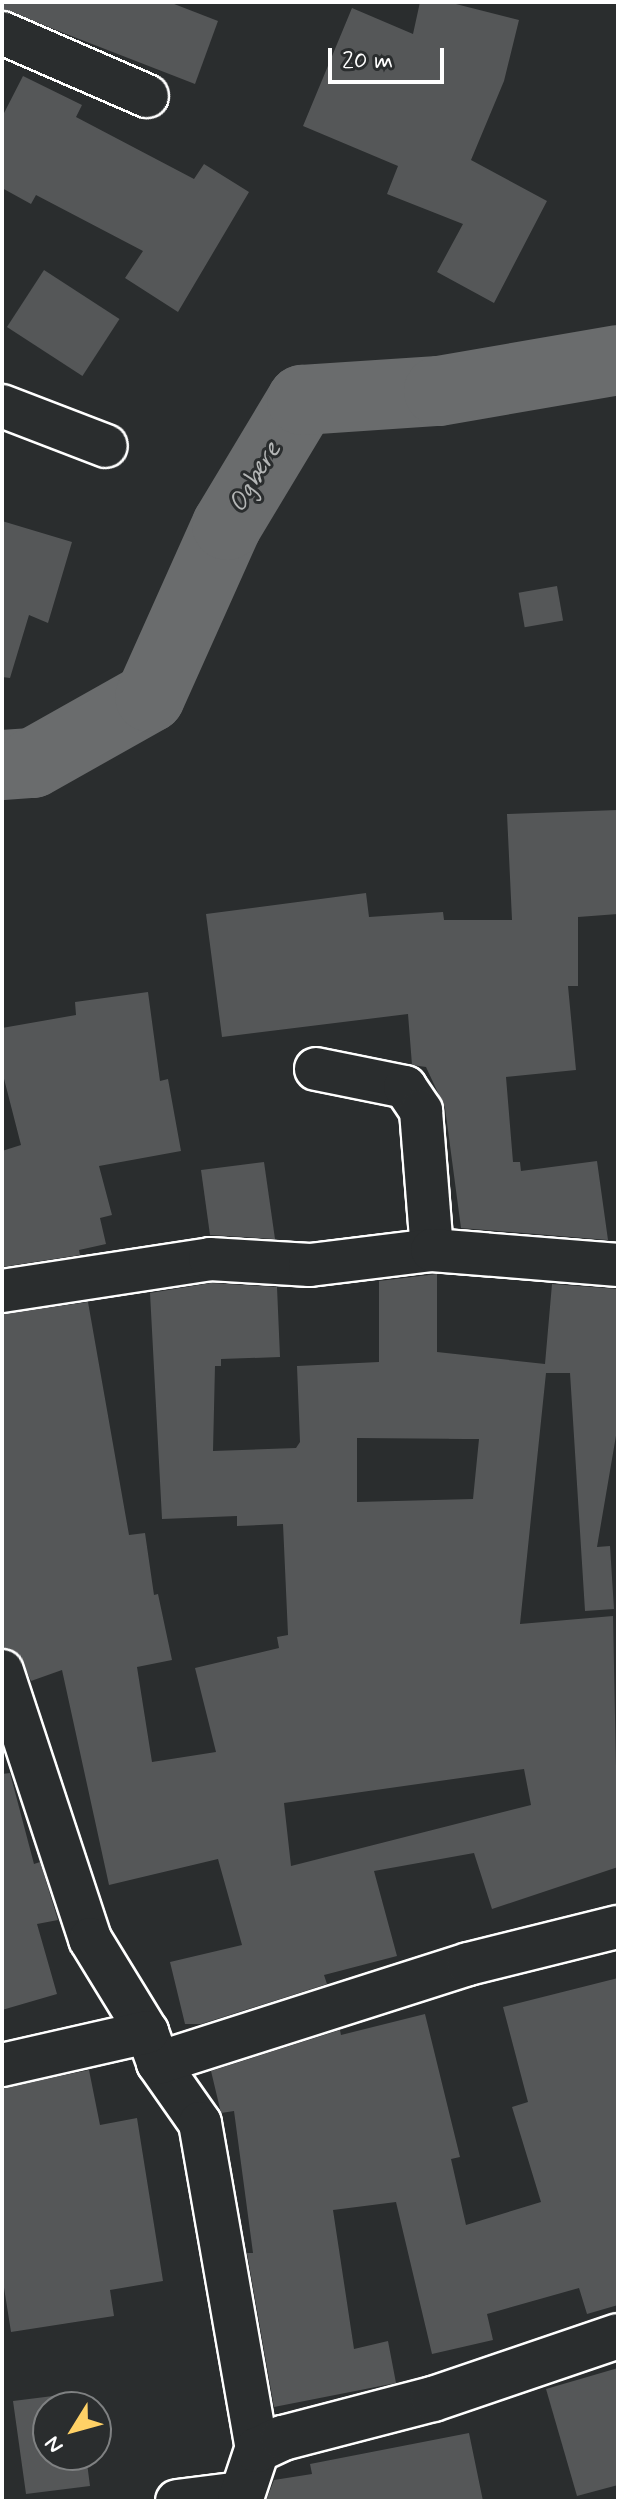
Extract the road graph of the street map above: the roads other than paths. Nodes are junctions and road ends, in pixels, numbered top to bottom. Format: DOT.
graph roads {
  1 [pos="2,33"];
  2 [pos="147,96"];
  3 [pos="2,406"];
  4 [pos="106,446"];
  5 [pos="316,1069"];
  6 [pos="432,1250"];
  7 [pos="618,1265"];
  8 [pos="2,1291"];
  9 [pos="2,1671"];
  10 [pos="618,1927"];
  11 [pos="153,2047"];
  12 [pos="2,2065"];
  13 [pos="618,2336"];
  14 [pos="257,2450"];
  15 [pos="240,2497"];
  16 [pos="177,2501"];
  1 -- 2 [label="street"];
  3 -- 4 [label="street"];
  5 -- 6 [label="street"];
  6 -- 7 [label="street"];
  6 -- 8 [label="street"];
  9 -- 11 [label="street"];
  10 -- 11 [label="street"];
  11 -- 12 [label="street"];
  11 -- 14 [label="street"];
  13 -- 14 [label="street"];
  14 -- 15 [label="street"];
  15 -- 16 [label="street"];
}
